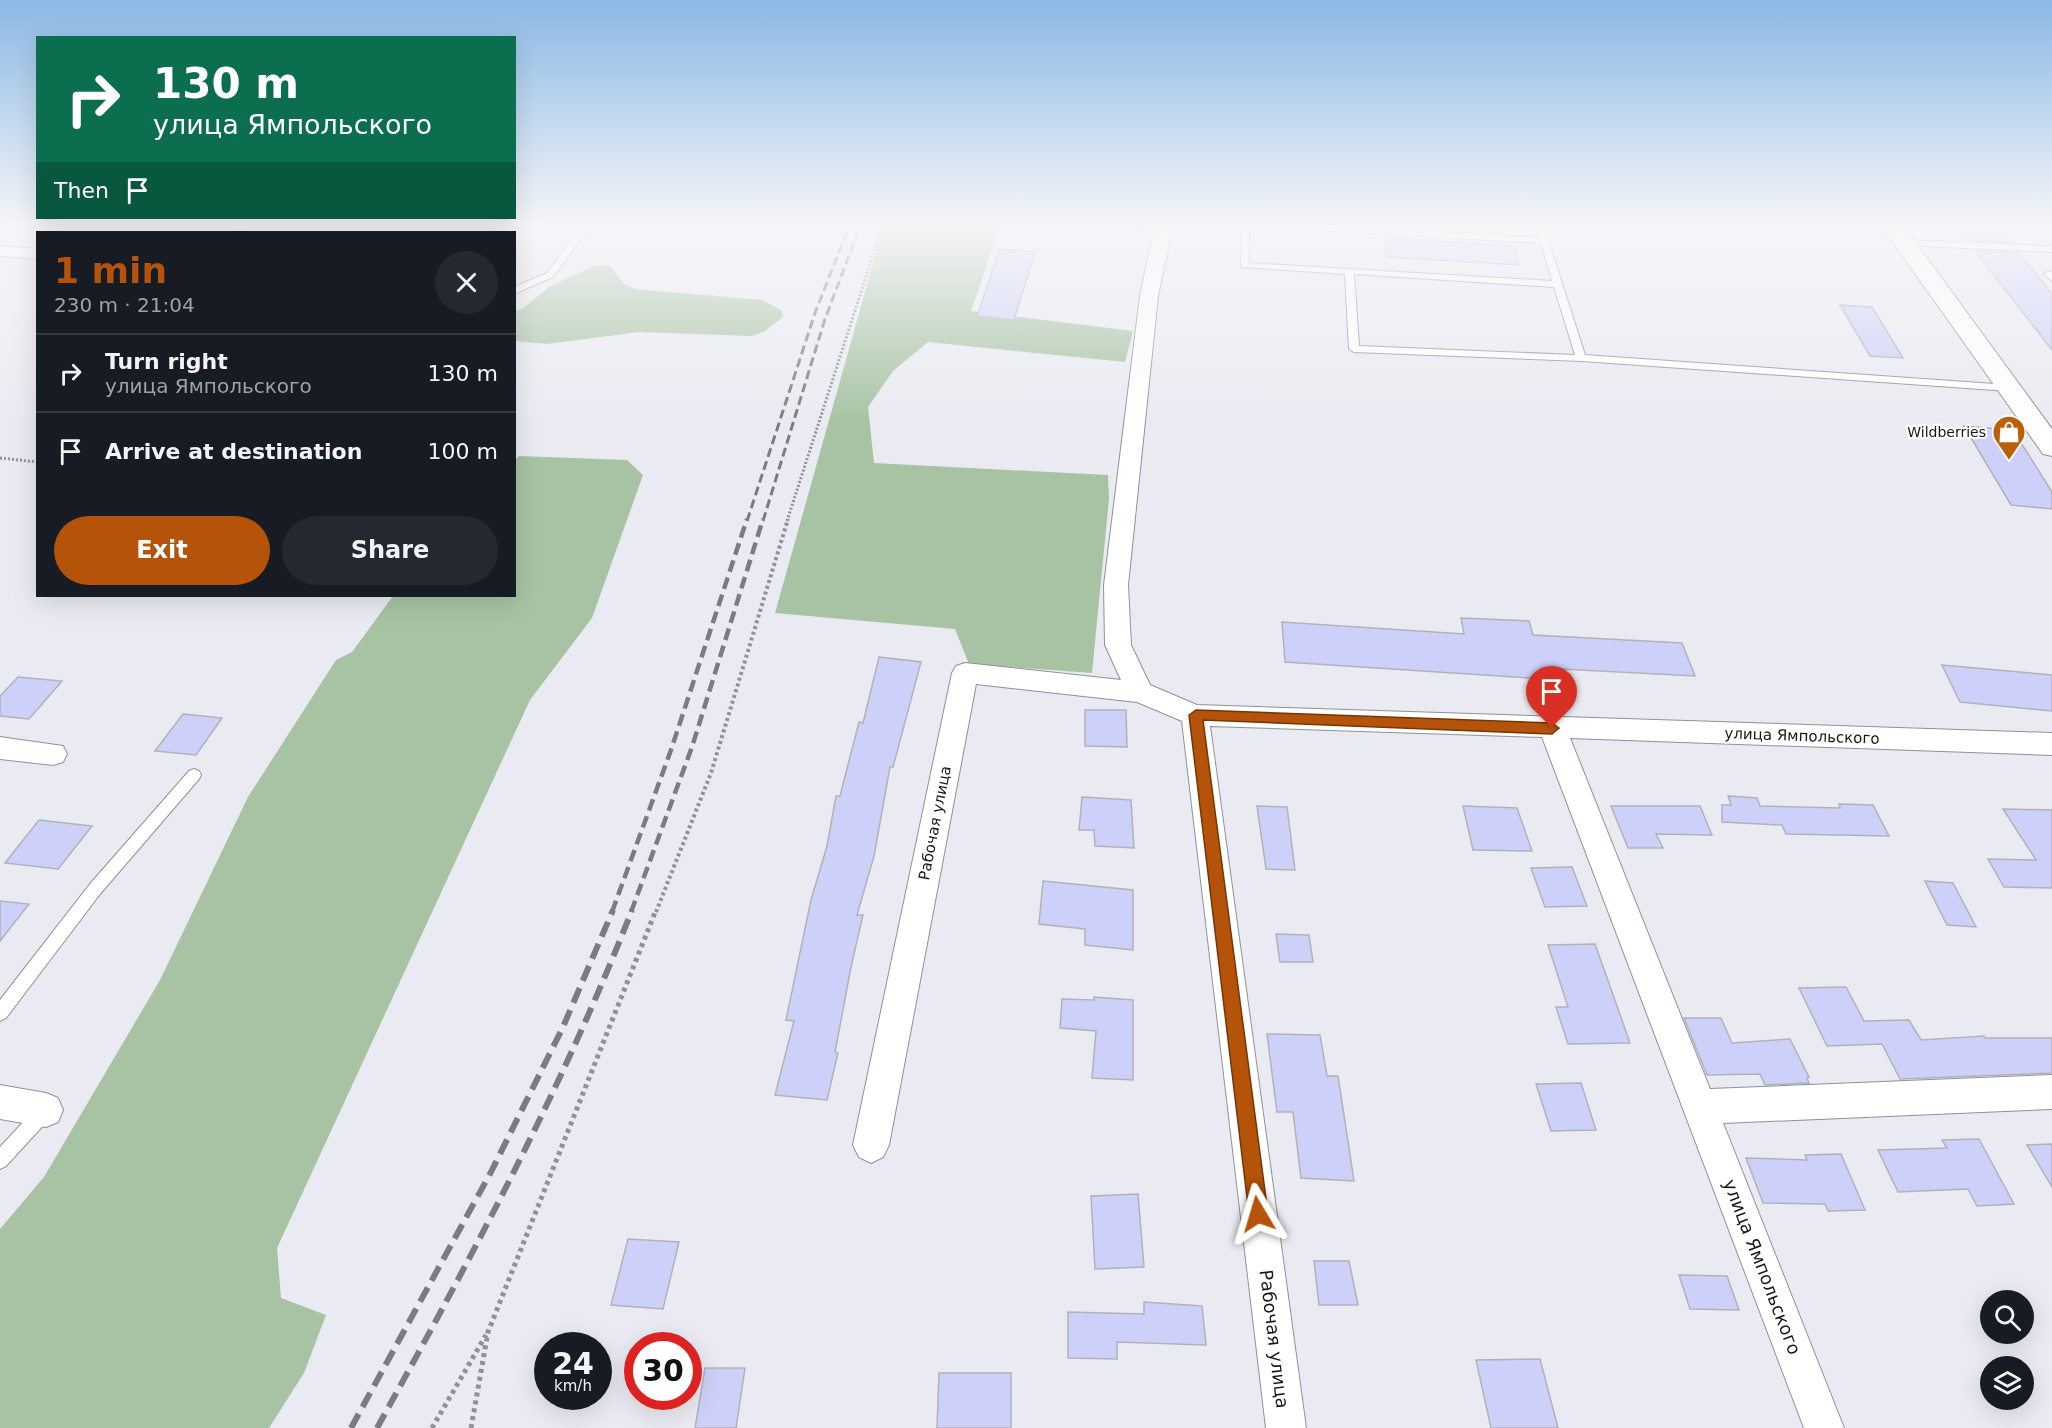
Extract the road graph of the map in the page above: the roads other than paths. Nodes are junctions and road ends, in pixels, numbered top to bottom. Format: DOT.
graph roads {
  1 [pos="1150,291"];
  2 [pos="1350,291"];
  3 [pos="1559,291"];
  4 [pos="1938,291"];
  5 [pos="1581,358"];
  6 [pos="2009,388"];
  7 [pos="2052,448"];
  8 [pos="1140,692"];
  9 [pos="1196,715"];
  10 [pos="1552,728"];
  11 [pos="2052,744"];
  12 [pos="0,748"];
  13 [pos="53,754"];
  14 [pos="194,775"];
  15 [pos="0,1013"];
  16 [pos="2052,1092"];
  17 [pos="0,1102"];
  18 [pos="1699,1107"];
  19 [pos="46,1110"];
  20 [pos="872,1145"];
  21 [pos="0,1160"];
  22 [pos="1286,1428"];
  23 [pos="1824,1428"];
  1 -- 8 [label="street"];
  2 -- 5 [label="lane"];
  3 -- 5 [label="lane"];
  4 -- 6 [label="main road"];
  5 -- 6 [label="lane"];
  6 -- 7 [label="main road"];
  8 -- 9 [label="street"];
  8 -- 20 [label="street, Рабочая улица"];
  9 -- 10 [label="street, улица Ямпольского"];
  9 -- 22 [label="street, Рабочая улица"];
  10 -- 11 [label="street, улица Ямпольского"];
  10 -- 18 [label="street, улица Ямпольского"];
  12 -- 13 [label="street"];
  14 -- 15 [label="lane"];
  16 -- 18 [label="street"];
  17 -- 19 [label="street"];
  18 -- 23 [label="street, улица Ямпольского"];
  19 -- 21 [label="lane"];
}
